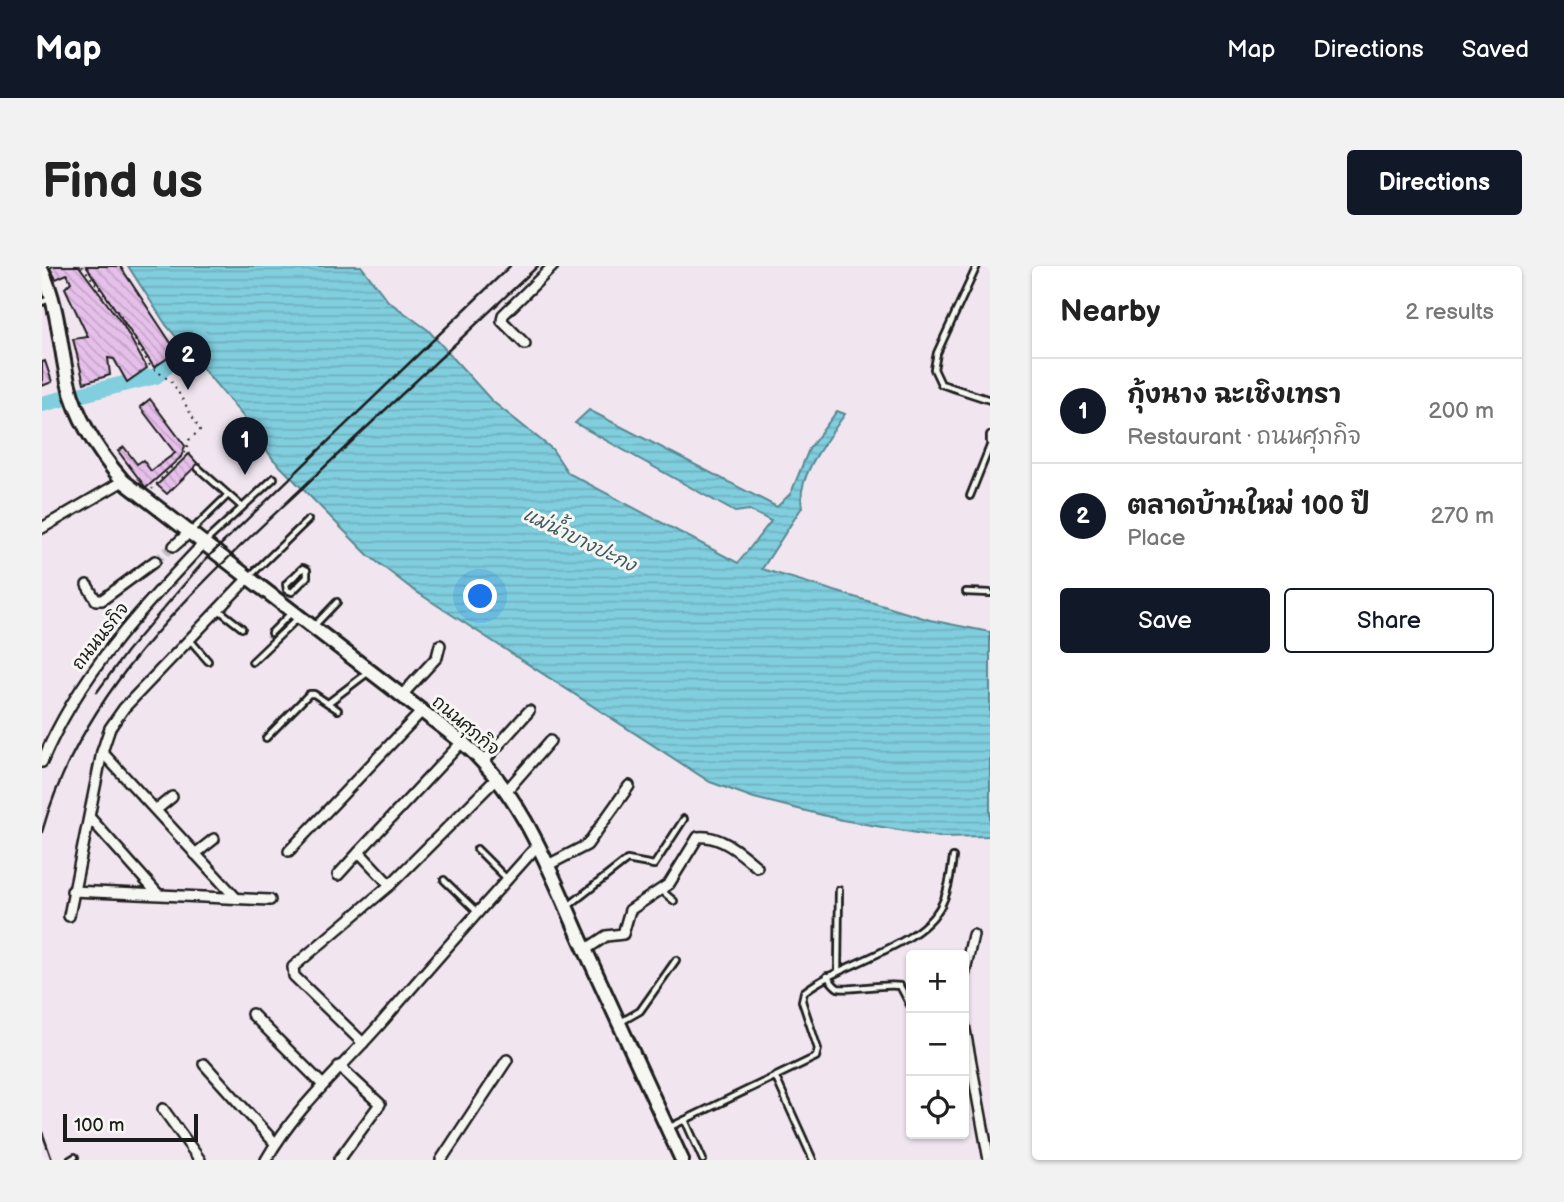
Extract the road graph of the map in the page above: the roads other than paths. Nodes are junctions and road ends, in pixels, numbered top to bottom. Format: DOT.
graph roads {
  1 [pos="553,266"];
  2 [pos="977,266"];
  3 [pos="42,271"];
  4 [pos="47,300"];
  5 [pos="525,344"];
  6 [pos="990,400"];
  7 [pos="990,435"];
  8 [pos="990,444"];
  9 [pos="198,468"];
  10 [pos="274,478"];
  11 [pos="123,481"];
  12 [pos="228,495"];
  13 [pos="970,496"];
  14 [pos="243,507"];
  15 [pos="308,520"];
  16 [pos="42,528"];
  17 [pos="190,532"];
  18 [pos="204,543"];
  19 [pos="174,546"];
  20 [pos="155,561"];
  21 [pos="249,577"];
  22 [pos="88,586"];
  23 [pos="966,592"];
  24 [pos="990,593"];
  25 [pos="282,594"];
  26 [pos="337,602"];
  27 [pos="218,609"];
  28 [pos="297,614"];
  29 [pos="313,626"];
  30 [pos="242,628"];
  31 [pos="271,633"];
  32 [pos="189,639"];
  33 [pos="440,645"];
  34 [pos="208,661"];
  35 [pos="252,662"];
  36 [pos="363,677"];
  37 [pos="402,695"];
  38 [pos="328,703"];
  39 [pos="338,710"];
  40 [pos="422,711"];
  41 [pos="529,711"];
  42 [pos="266,738"];
  43 [pos="550,741"];
  44 [pos="463,742"];
  45 [pos="102,752"];
  46 [pos="484,761"];
  47 [pos="42,762"];
  48 [pos="498,777"];
  49 [pos="629,786"];
  50 [pos="508,789"];
  51 [pos="172,797"];
  52 [pos="156,810"];
  53 [pos="90,819"];
  54 [pos="684,819"];
  55 [pos="214,839"];
  56 [pos="537,846"];
  57 [pos="477,849"];
  58 [pos="289,850"];
  59 [pos="359,852"];
  60 [pos="195,854"];
  61 [pos="953,856"];
  62 [pos="546,866"];
  63 [pos="757,867"];
  64 [pos="338,875"];
  65 [pos="507,879"];
  66 [pos="444,880"];
  67 [pos="390,885"];
  68 [pos="661,890"];
  69 [pos="839,890"];
  70 [pos="72,891"];
  71 [pos="157,893"];
  72 [pos="236,898"];
  73 [pos="270,900"];
  74 [pos="674,901"];
  75 [pos="566,907"];
  76 [pos="478,913"];
  77 [pos="69,916"];
  78 [pos="973,935"];
  79 [pos="585,950"];
  80 [pos="969,953"];
  81 [pos="676,960"];
  82 [pos="838,969"];
  83 [pos="827,976"];
  84 [pos="906,997"];
  85 [pos="252,1014"];
  86 [pos="619,1024"];
  87 [pos="363,1042"];
  88 [pos="969,1052"];
  89 [pos="507,1060"];
  90 [pos="204,1064"];
  91 [pos="339,1066"];
  92 [pos="776,1078"];
  93 [pos="322,1084"];
  94 [pos="163,1109"];
  95 [pos="685,1120"];
  96 [pos="667,1128"];
  97 [pos="275,1143"];
  98 [pos="200,1160"];
  99 [pos="266,1160"];
  100 [pos="339,1160"];
  101 [pos="441,1160"];
  102 [pos="682,1160"];
  103 [pos="703,1160"];
  104 [pos="813,1160"];
  105 [pos="989,1160"];
  1 -- 5 [label="street"];
  2 -- 6 [label="lane"];
  3 -- 4 [label="main road, ถนนศุภกิจ"];
  4 -- 11 [label="main road, ถนนศุภกิจ"];
  7 -- 8 [label="lane"];
  8 -- 13 [label="lane"];
  9 -- 12 [label="lane"];
  10 -- 14 [label="lane"];
  11 -- 16 [label="street"];
  11 -- 17 [label="main road, ถนนศุภกิจ"];
  12 -- 14 [label="lane"];
  12 -- 17 [label="lane"];
  14 -- 18 [label="lane"];
  15 -- 21 [label="lane"];
  17 -- 18 [label="main road, ถนนศุภกิจ"];
  17 -- 19 [label="street"];
  18 -- 21 [label="main road, ถนนศุภกิจ"];
  18 -- 47 [label="street, ถนนนรกิจ"];
  20 -- 22 [label="street"];
  21 -- 25 [label="main road, ถนนศุภกิจ"];
  21 -- 27 [label="street"];
  23 -- 24 [label="lane"];
  25 -- 25 [label="lane"];
  25 -- 28 [label="main road, ถนนศุภกิจ"];
  26 -- 29 [label="lane"];
  27 -- 30 [label="lane"];
  27 -- 32 [label="street"];
  28 -- 29 [label="main road, ถนนศุภกิจ"];
  28 -- 31 [label="lane"];
  28 -- 35 [label="lane"];
  29 -- 36 [label="main road, ถนนศุภกิจ"];
  32 -- 34 [label="lane"];
  32 -- 45 [label="street"];
  33 -- 37 [label="street"];
  36 -- 37 [label="main road, ถนนศุภกิจ"];
  36 -- 38 [label="lane"];
  37 -- 40 [label="main road, ถนนศุภกิจ"];
  38 -- 39 [label="lane"];
  38 -- 42 [label="lane"];
  40 -- 44 [label="main road, ถนนศุภกิจ"];
  40 -- 58 [label="street"];
  41 -- 46 [label="street"];
  43 -- 50 [label="street"];
  44 -- 46 [label="main road, ถนนศุภกิจ"];
  44 -- 59 [label="street"];
  45 -- 52 [label="street"];
  45 -- 53 [label="street"];
  46 -- 48 [label="main road, ถนนศุภกิจ"];
  48 -- 50 [label="main road, ถนนศุภกิจ"];
  48 -- 67 [label="street"];
  49 -- 62 [label="street"];
  50 -- 56 [label="main road, ถนนศุภกิจ"];
  51 -- 52 [label="street"];
  52 -- 60 [label="street"];
  53 -- 70 [label="street"];
  53 -- 71 [label="street"];
  54 -- 75 [label="lane"];
  55 -- 60 [label="street"];
  56 -- 62 [label="main road, ถนนศุภกิจ"];
  56 -- 65 [label="street"];
  57 -- 65 [label="lane"];
  59 -- 64 [label="street"];
  59 -- 67 [label="street"];
  60 -- 72 [label="street"];
  61 -- 82 [label="lane"];
  62 -- 75 [label="main road, ถนนศุภกิจ"];
  63 -- 68 [label="street"];
  65 -- 76 [label="street"];
  66 -- 76 [label="lane"];
  67 -- 87 [label="street"];
  68 -- 74 [label="lane"];
  68 -- 79 [label="street"];
  69 -- 82 [label="lane"];
  70 -- 71 [label="street"];
  70 -- 77 [label="street"];
  71 -- 72 [label="street"];
  72 -- 73 [label="street"];
  75 -- 79 [label="main road, ถนนศุภกิจ"];
  76 -- 87 [label="street"];
  78 -- 80 [label="street"];
  79 -- 86 [label="main road, ถนนศุภกิจ"];
  81 -- 86 [label="lane"];
  82 -- 83 [label="lane"];
  83 -- 84 [label="lane"];
  83 -- 92 [label="lane"];
  85 -- 93 [label="street"];
  86 -- 96 [label="main road, ถนนศุภกิจ"];
  87 -- 91 [label="street"];
  88 -- 105 [label="street"];
  89 -- 101 [label="street"];
  90 -- 97 [label="street"];
  91 -- 93 [label="street"];
  91 -- 100 [label="street"];
  92 -- 95 [label="lane"];
  92 -- 104 [label="lane"];
  93 -- 97 [label="street"];
  94 -- 98 [label="street"];
  95 -- 96 [label="lane"];
  95 -- 103 [label="lane"];
  96 -- 102 [label="main road, ถนนศุภกิจ"];
  97 -- 99 [label="street"];
}
